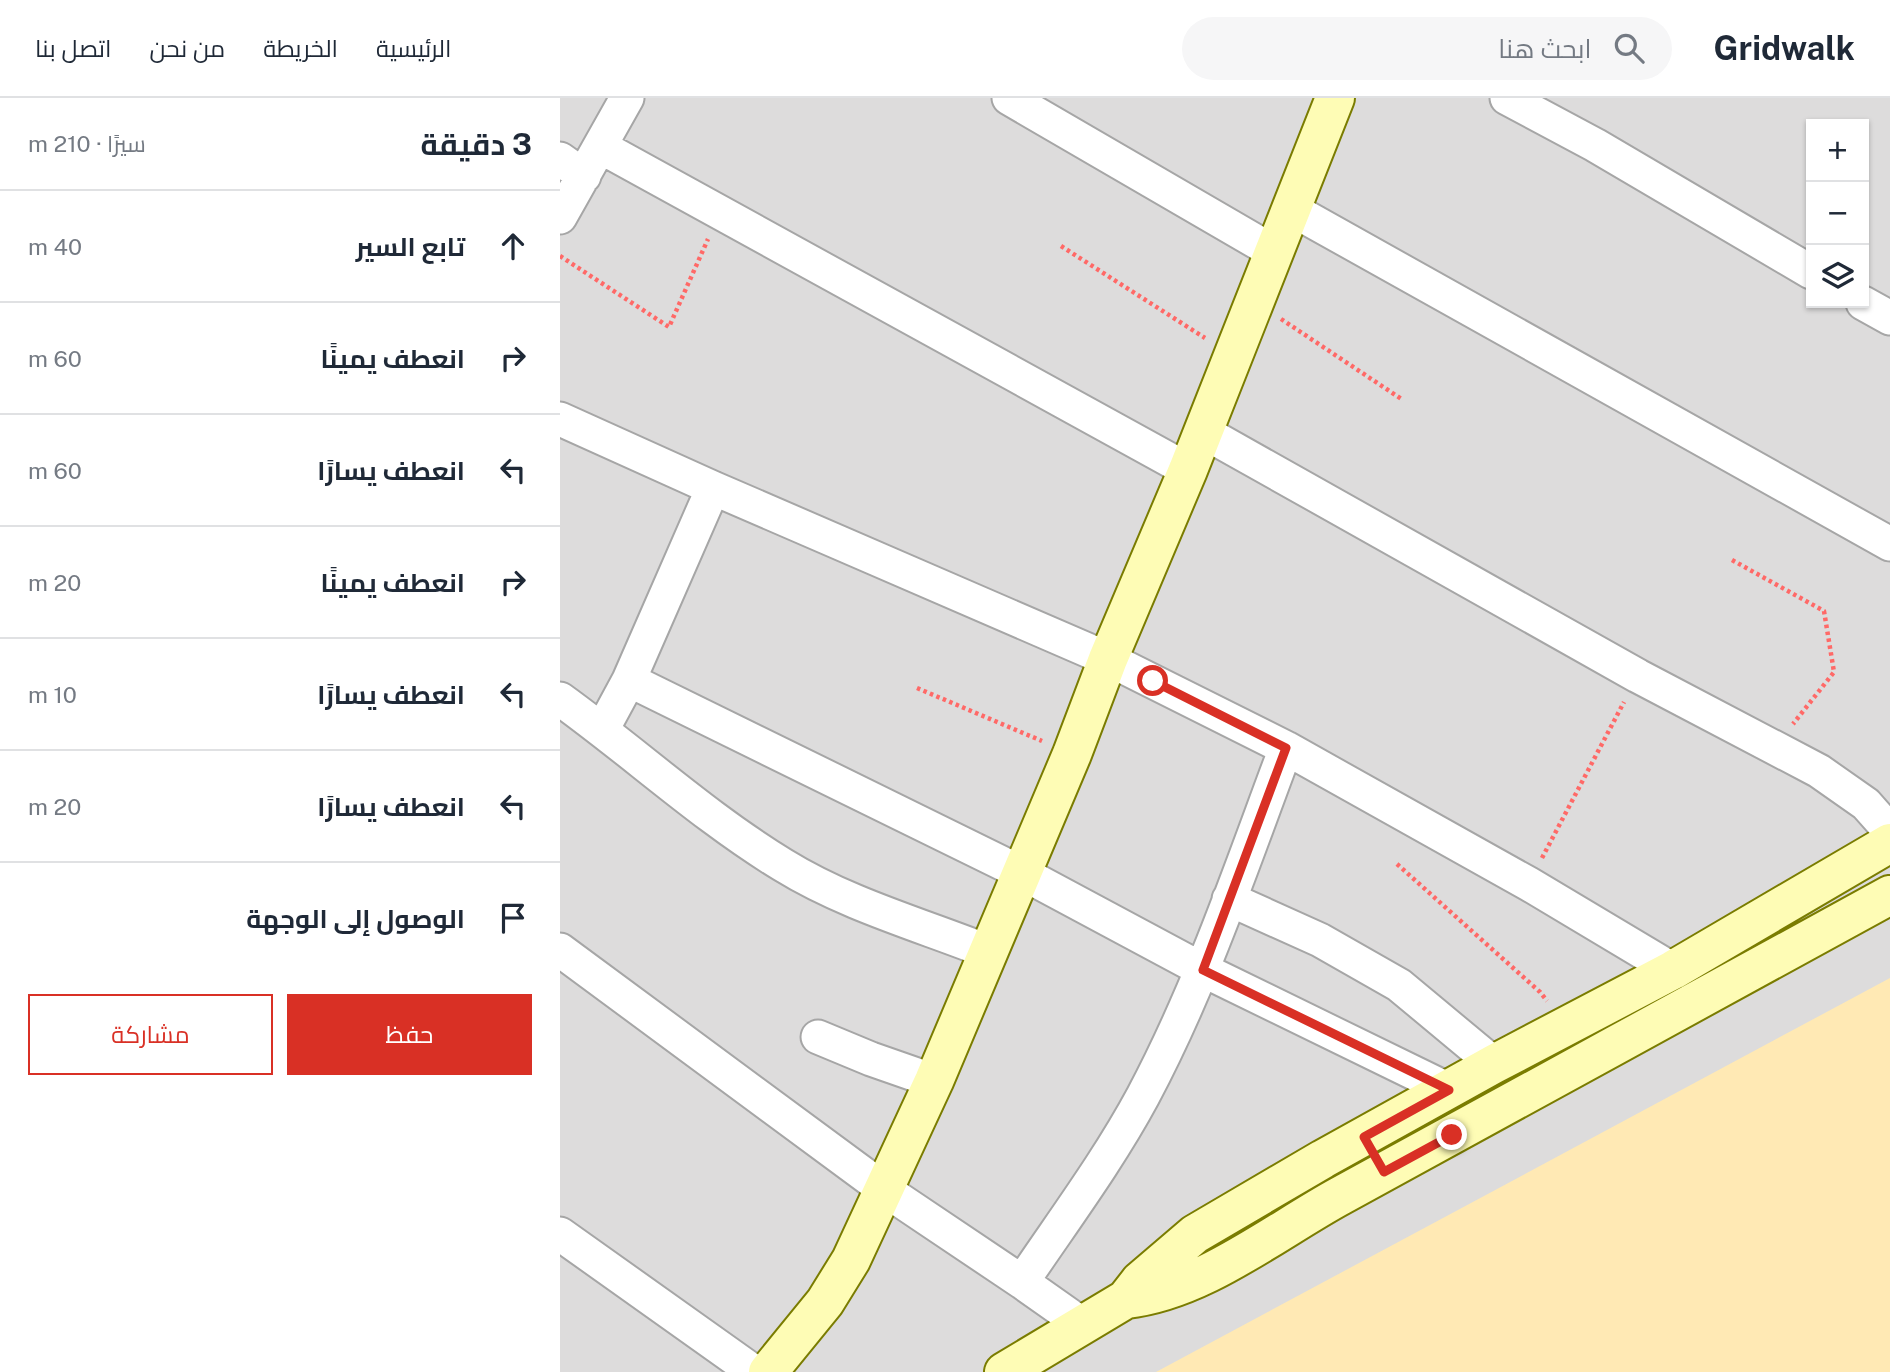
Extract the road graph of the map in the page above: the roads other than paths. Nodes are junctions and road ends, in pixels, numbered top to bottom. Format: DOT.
graph roads {
  1 [pos="627,98"];
  2 [pos="1009,98"];
  3 [pos="1335,98"];
  4 [pos="1507,98"];
  5 [pos="601,147"];
  6 [pos="572,168"];
  7 [pos="1291,209"];
  8 [pos="560,217"];
  9 [pos="1273,252"];
  10 [pos="1806,269"];
  11 [pos="1869,306"];
  12 [pos="1890,318"];
  13 [pos="560,419"];
  14 [pos="1202,431"];
  15 [pos="1188,470"];
  16 [pos="713,488"];
  17 [pos="1890,544"];
  18 [pos="1108,659"];
  19 [pos="629,680"];
  20 [pos="560,699"];
  21 [pos="602,730"];
  22 [pos="1286,748"];
  23 [pos="1890,831"];
  24 [pos="1890,844"];
  25 [pos="1022,873"];
  26 [pos="1890,895"];
  27 [pos="1230,899"];
  28 [pos="560,950"];
  29 [pos="989,952"];
  30 [pos="1203,970"];
  31 [pos="1673,970"];
  32 [pos="818,1037"];
  33 [pos="1494,1064"];
  34 [pos="934,1081"];
  35 [pos="1449,1090"];
  36 [pos="1364,1137"];
  37 [pos="1384,1172"];
  38 [pos="885,1190"];
  39 [pos="560,1234"];
  40 [pos="1022,1282"];
  41 [pos="1126,1299"];
  42 [pos="1083,1325"];
  43 [pos="754,1372"];
  44 [pos="768,1372"];
  45 [pos="1004,1372"];
  1 -- 5 [label="street"];
  2 -- 9 [label="street"];
  3 -- 7 [label="street"];
  4 -- 10 [label="street"];
  5 -- 6 [label="street"];
  5 -- 15 [label="street"];
  6 -- 8 [label="street"];
  7 -- 9 [label="street"];
  7 -- 17 [label="street"];
  9 -- 14 [label="street"];
  11 -- 12 [label="street"];
  13 -- 16 [label="street"];
  14 -- 15 [label="street"];
  14 -- 23 [label="street"];
  15 -- 18 [label="street"];
  16 -- 18 [label="street"];
  16 -- 19 [label="street"];
  18 -- 22 [label="street"];
  18 -- 25 [label="street"];
  19 -- 21 [label="street"];
  19 -- 25 [label="street"];
  20 -- 21 [label="street"];
  21 -- 29 [label="street"];
  22 -- 27 [label="street"];
  22 -- 31 [label="street"];
  24 -- 31 [label="street"];
  25 -- 29 [label="street"];
  25 -- 30 [label="street"];
  26 -- 37 [label="street"];
  27 -- 30 [label="street"];
  27 -- 33 [label="street"];
  28 -- 38 [label="street"];
  29 -- 34 [label="street"];
  30 -- 35 [label="street"];
  30 -- 40 [label="street"];
  31 -- 33 [label="street"];
  32 -- 34 [label="street"];
  33 -- 35 [label="street"];
  34 -- 38 [label="street"];
  35 -- 36 [label="street"];
  36 -- 37 [label="street"];
  36 -- 41 [label="street"];
  37 -- 41 [label="street"];
  38 -- 40 [label="street"];
  38 -- 44 [label="street"];
  39 -- 43 [label="street"];
  40 -- 42 [label="street"];
  41 -- 42 [label="street"];
  42 -- 45 [label="street"];
}
